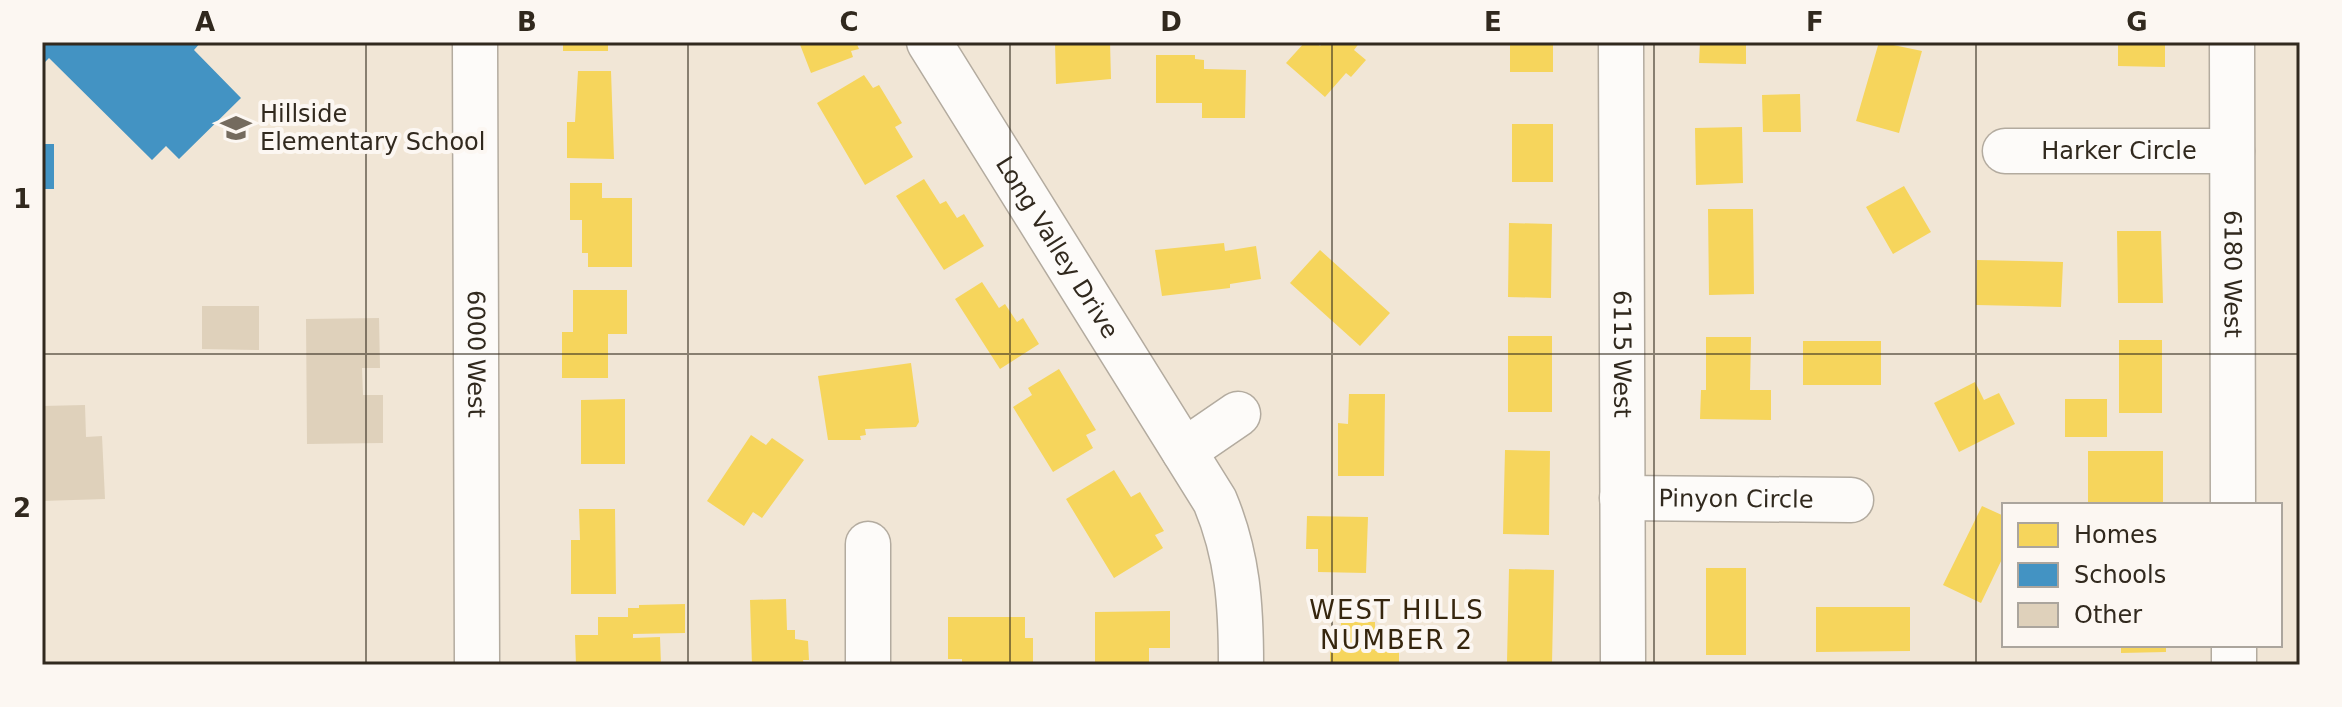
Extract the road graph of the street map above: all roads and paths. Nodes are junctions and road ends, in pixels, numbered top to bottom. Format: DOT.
graph roads {
  1 [pos="475,42"];
  2 [pos="929,42"];
  3 [pos="1621,42"];
  4 [pos="2232,42"];
  5 [pos="2005,151"];
  6 [pos="2232,151"];
  7 [pos="1238,414"];
  8 [pos="1184,451"];
  9 [pos="1622,498"];
  10 [pos="1851,500"];
  11 [pos="2233,503"];
  12 [pos="868,544"];
  13 [pos="477,665"];
  14 [pos="868,665"];
  15 [pos="1241,665"];
  16 [pos="1623,665"];
  1 -- 13 [label="street, 6000 West"];
  2 -- 8 [label="street, Long Valley Drive"];
  3 -- 9 [label="street, 6115 West"];
  4 -- 6 [label="street, 6180 West"];
  5 -- 6 [label="street, Harker Circle"];
  6 -- 11 [label="street, 6180 West"];
  7 -- 8 [label="street"];
  8 -- 15 [label="street, Long Valley Drive"];
  9 -- 10 [label="street, Pinyon Circle"];
  9 -- 16 [label="street, 6115 West"];
  12 -- 14 [label="street"];
}
